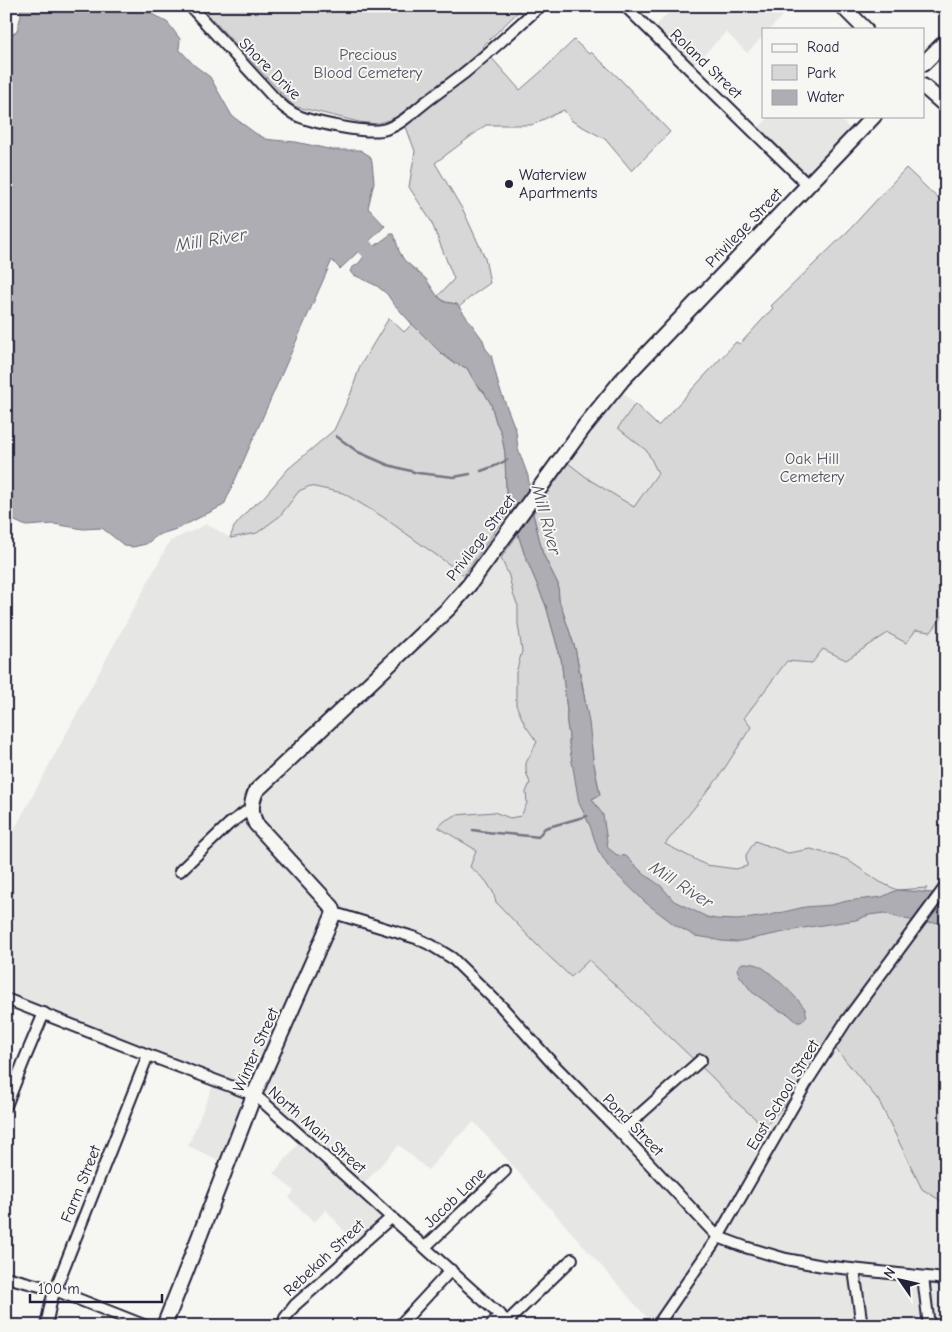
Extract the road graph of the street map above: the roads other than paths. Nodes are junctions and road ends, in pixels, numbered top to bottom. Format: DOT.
graph roads {
  1 [pos="190,6"];
  2 [pos="540,6"];
  3 [pos="625,6"];
  4 [pos="842,6"];
  5 [pos="864,28"];
  6 [pos="946,41"];
  7 [pos="924,63"];
  8 [pos="924,87"];
  9 [pos="946,106"];
  10 [pos="872,118"];
  11 [pos="808,185"];
  12 [pos="251,810"];
  13 [pos="180,871"];
  14 [pos="943,889"];
  15 [pos="334,913"];
  16 [pos="6,999"];
  17 [pos="44,1013"];
  18 [pos="148,1056"];
  19 [pos="701,1060"];
  20 [pos="254,1096"];
  21 [pos="6,1106"];
  22 [pos="620,1132"];
  23 [pos="505,1171"];
  24 [pos="392,1217"];
  25 [pos="718,1237"];
  26 [pos="425,1247"];
  27 [pos="572,1259"];
  28 [pos="450,1270"];
  29 [pos="854,1270"];
  30 [pos="6,1277"];
  31 [pos="923,1277"];
  32 [pos="946,1279"];
  33 [pos="55,1290"];
  34 [pos="506,1321"];
  35 [pos="46,1326"];
  36 [pos="146,1326"];
  37 [pos="164,1326"];
  38 [pos="284,1326"];
  39 [pos="399,1326"];
  40 [pos="491,1326"];
  41 [pos="657,1326"];
  42 [pos="862,1326"];
  43 [pos="929,1326"];
  1 -- 2 [label="street, Shore Drive"];
  3 -- 11 [label="street, Roland Street"];
  4 -- 5 [label="main road"];
  6 -- 7 [label="main road"];
  8 -- 9 [label="main road"];
  10 -- 11 [label="main road, Privilege Street"];
  11 -- 12 [label="main road, Privilege Street"];
  12 -- 13 [label="street"];
  12 -- 15 [label="main road"];
  14 -- 25 [label="street, East School Street"];
  15 -- 20 [label="main road, Winter Street"];
  15 -- 22 [label="street, Pond Street"];
  16 -- 17 [label="street, North Main Street"];
  17 -- 18 [label="street, North Main Street"];
  17 -- 21 [label="street"];
  18 -- 20 [label="street, North Main Street"];
  18 -- 33 [label="street, Farm Street"];
  19 -- 22 [label="street"];
  20 -- 24 [label="street, North Main Street"];
  20 -- 37 [label="main road, Winter Street"];
  22 -- 25 [label="street, Pond Street"];
  23 -- 26 [label="street, Jacob Lane"];
  24 -- 26 [label="street, North Main Street"];
  24 -- 38 [label="street, Rebekah Street"];
  25 -- 29 [label="street, Pond Street"];
  25 -- 41 [label="street, East School Street"];
  26 -- 28 [label="street, North Main Street"];
  27 -- 34 [label="street"];
  28 -- 34 [label="street, North Main Street"];
  28 -- 39 [label="street"];
  29 -- 31 [label="street, Pond Street"];
  29 -- 42 [label="street"];
  30 -- 33 [label="street"];
  31 -- 32 [label="street, Pond Street"];
  31 -- 43 [label="street"];
  33 -- 35 [label="street, Farm Street"];
  33 -- 36 [label="street"];
  34 -- 40 [label="street"];
}
